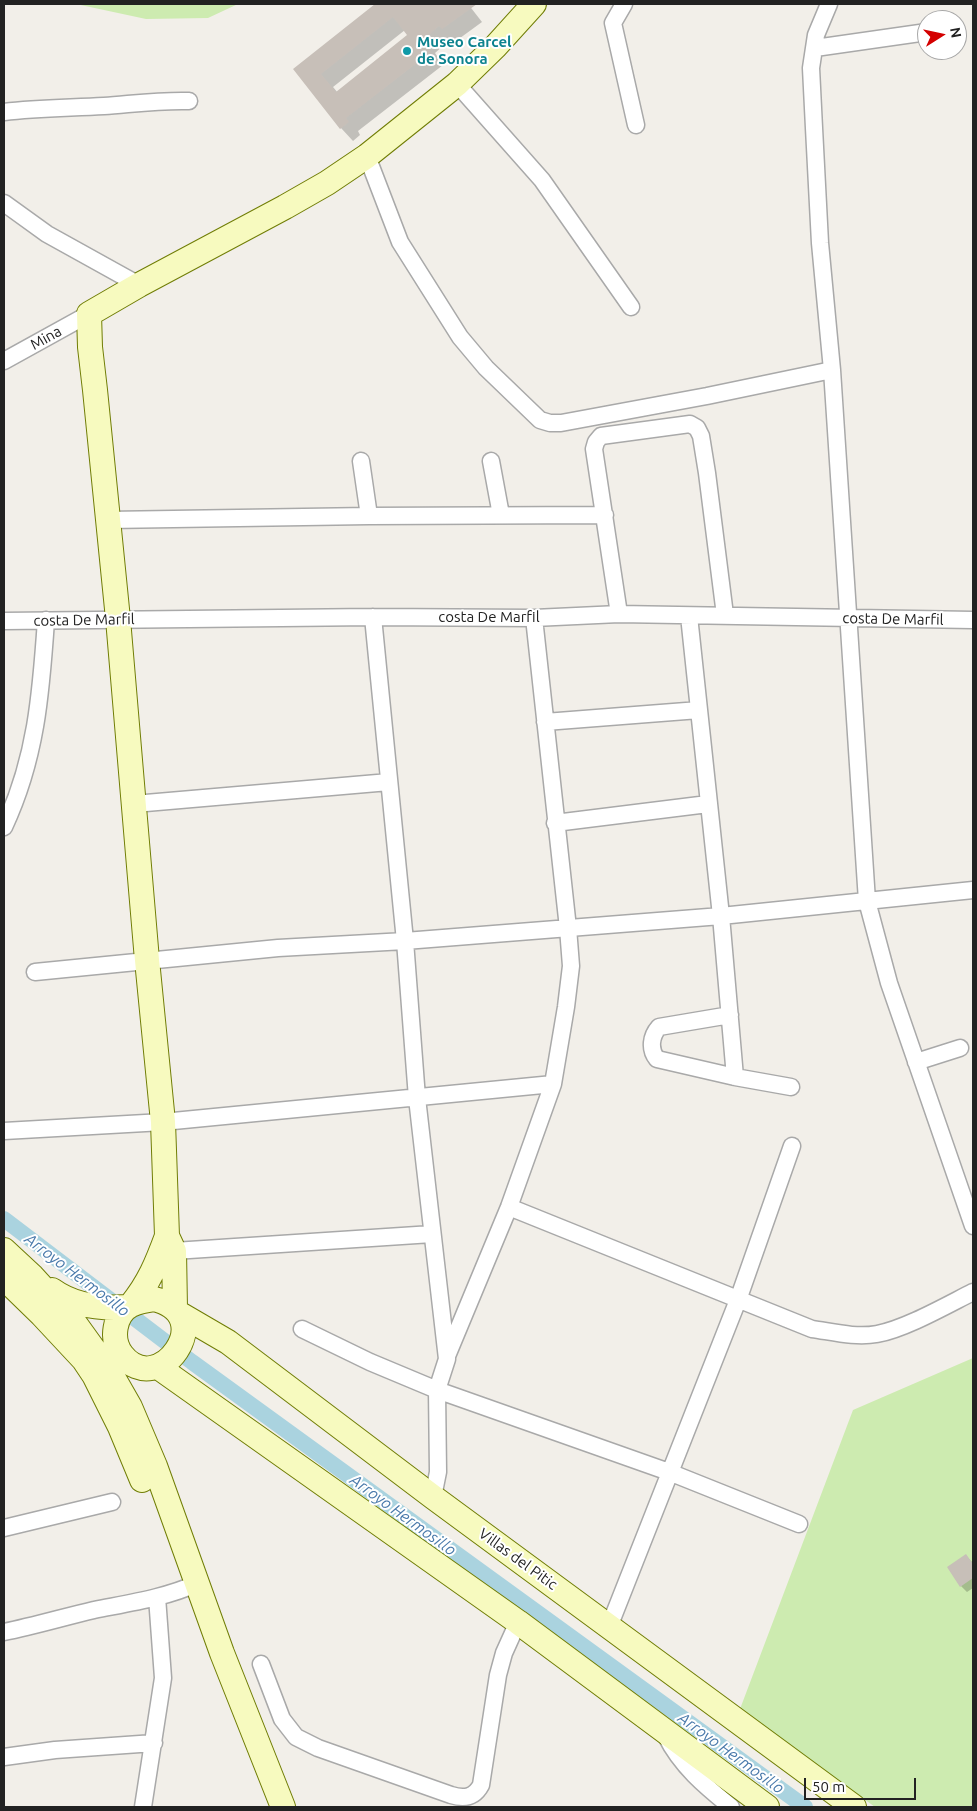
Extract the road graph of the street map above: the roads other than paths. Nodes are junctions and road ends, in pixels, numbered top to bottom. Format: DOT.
graph roads {
  1 [pos="534,4"];
  2 [pos="624,4"];
  3 [pos="829,4"];
  4 [pos="917,33"];
  5 [pos="815,48"];
  6 [pos="457,84"];
  7 [pos="189,101"];
  8 [pos="4,112"];
  9 [pos="636,125"];
  10 [pos="367,156"];
  11 [pos="4,203"];
  12 [pos="139,285"];
  13 [pos="631,307"];
  14 [pos="89,314"];
  15 [pos="4,362"];
  16 [pos="832,370"];
  17 [pos="361,461"];
  18 [pos="491,461"];
  19 [pos="501,515"];
  20 [pos="605,515"];
  21 [pos="369,516"];
  22 [pos="108,520"];
  23 [pos="619,614"];
  24 [pos="725,615"];
  25 [pos="689,616"];
  26 [pos="373,618"];
  27 [pos="534,618"];
  28 [pos="848,618"];
  29 [pos="118,619"];
  30 [pos="46,620"];
  31 [pos="973,620"];
  32 [pos="4,621"];
  33 [pos="698,710"];
  34 [pos="545,722"];
  35 [pos="389,782"];
  36 [pos="134,804"];
  37 [pos="708,804"];
  38 [pos="555,823"];
  39 [pos="4,827"];
  40 [pos="973,890"];
  41 [pos="867,901"];
  42 [pos="721,916"];
  43 [pos="568,928"];
  44 [pos="404,941"];
  45 [pos="147,960"];
  46 [pos="35,972"];
  47 [pos="730,1015"];
  48 [pos="960,1048"];
  49 [pos="916,1062"];
  50 [pos="735,1077"];
  51 [pos="553,1084"];
  52 [pos="791,1087"];
  53 [pos="417,1098"];
  54 [pos="163,1122"];
  55 [pos="4,1131"];
  56 [pos="792,1146"];
  57 [pos="509,1207"];
  58 [pos="973,1226"];
  59 [pos="432,1234"];
  60 [pos="170,1243"];
  61 [pos="4,1250"];
  62 [pos="32,1276"];
  63 [pos="4,1278"];
  64 [pos="973,1292"];
  65 [pos="738,1300"];
  66 [pos="124,1311"];
  67 [pos="177,1311"];
  68 [pos="302,1329"];
  69 [pos="446,1358"];
  70 [pos="158,1361"];
  71 [pos="95,1364"];
  72 [pos="437,1390"];
  73 [pos="130,1407"];
  74 [pos="669,1472"];
  75 [pos="434,1497"];
  76 [pos="112,1502"];
  77 [pos="799,1524"];
  78 [pos="4,1528"];
  79 [pos="190,1586"];
  80 [pos="158,1597"];
  81 [pos="518,1622"];
  82 [pos="609,1626"];
  83 [pos="4,1632"];
  84 [pos="260,1664"];
  85 [pos="664,1732"];
  86 [pos="154,1743"];
  87 [pos="4,1757"];
  88 [pos="143,1807"];
  89 [pos="267,1807"];
  90 [pos="283,1807"];
  91 [pos="731,1807"];
  92 [pos="767,1807"];
  93 [pos="854,1807"];
  1 -- 6 [label="street"];
  2 -- 9 [label="street"];
  3 -- 5 [label="street"];
  4 -- 5 [label="street"];
  5 -- 16 [label="street"];
  6 -- 10 [label="street"];
  6 -- 13 [label="street"];
  7 -- 8 [label="street"];
  10 -- 12 [label="street"];
  10 -- 16 [label="street"];
  11 -- 12 [label="street"];
  12 -- 14 [label="street"];
  14 -- 15 [label="street, Mina"];
  14 -- 22 [label="street"];
  16 -- 28 [label="street"];
  17 -- 21 [label="street"];
  18 -- 19 [label="street"];
  19 -- 20 [label="street"];
  19 -- 21 [label="street"];
  20 -- 23 [label="street"];
  20 -- 24 [label="street"];
  21 -- 22 [label="street"];
  22 -- 29 [label="street"];
  23 -- 25 [label="street, costa De Marfil"];
  23 -- 27 [label="street, costa De Marfil"];
  24 -- 25 [label="street, costa De Marfil"];
  24 -- 28 [label="street, costa De Marfil"];
  25 -- 33 [label="street"];
  26 -- 27 [label="street, costa De Marfil"];
  26 -- 29 [label="street, costa De Marfil"];
  26 -- 35 [label="street"];
  27 -- 34 [label="street"];
  28 -- 31 [label="street, costa De Marfil"];
  28 -- 41 [label="street"];
  29 -- 30 [label="street, costa De Marfil"];
  29 -- 36 [label="street"];
  30 -- 32 [label="street, costa De Marfil"];
  30 -- 39 [label="street"];
  33 -- 34 [label="street"];
  33 -- 37 [label="street"];
  34 -- 38 [label="street"];
  35 -- 36 [label="street"];
  35 -- 44 [label="street"];
  36 -- 45 [label="street"];
  37 -- 38 [label="street"];
  37 -- 42 [label="street"];
  38 -- 43 [label="street"];
  40 -- 41 [label="street"];
  41 -- 42 [label="street"];
  41 -- 49 [label="street"];
  42 -- 43 [label="street"];
  42 -- 47 [label="street"];
  43 -- 44 [label="street"];
  43 -- 51 [label="street"];
  44 -- 45 [label="street"];
  44 -- 53 [label="street"];
  45 -- 46 [label="street"];
  45 -- 54 [label="street"];
  47 -- 50 [label="street"];
  47 -- 50 [label="street"];
  48 -- 49 [label="street"];
  49 -- 58 [label="street"];
  50 -- 52 [label="street"];
  51 -- 53 [label="street"];
  51 -- 57 [label="street"];
  53 -- 54 [label="street"];
  53 -- 59 [label="street"];
  54 -- 55 [label="street"];
  54 -- 60 [label="street"];
  56 -- 65 [label="street"];
  57 -- 65 [label="street"];
  57 -- 69 [label="street"];
  59 -- 60 [label="street"];
  59 -- 69 [label="street"];
  60 -- 66 [label="street"];
  60 -- 67 [label="street"];
  61 -- 62 [label="street"];
  62 -- 66 [label="street"];
  62 -- 71 [label="street"];
  63 -- 71 [label="street"];
  64 -- 65 [label="street"];
  65 -- 74 [label="street"];
  66 -- 67 [label="street"];
  66 -- 70 [label="street"];
  66 -- 71 [label="street"];
  67 -- 70 [label="street"];
  67 -- 75 [label="street, Villas del Pitic"];
  68 -- 72 [label="street"];
  69 -- 72 [label="street"];
  70 -- 71 [label="street"];
  70 -- 73 [label="street"];
  70 -- 81 [label="street"];
  71 -- 73 [label="street"];
  71 -- 79 [label="street"];
  72 -- 74 [label="street"];
  72 -- 75 [label="street"];
  73 -- 79 [label="street"];
  74 -- 77 [label="street"];
  74 -- 82 [label="street"];
  75 -- 82 [label="street, Villas del Pitic"];
  76 -- 78 [label="street"];
  79 -- 80 [label="street"];
  79 -- 89 [label="street"];
  79 -- 90 [label="street"];
  80 -- 83 [label="street"];
  80 -- 86 [label="street"];
  81 -- 84 [label="street"];
  81 -- 85 [label="street"];
  82 -- 93 [label="street, Villas del Pitic"];
  85 -- 91 [label="street"];
  85 -- 92 [label="street"];
  86 -- 87 [label="street"];
  86 -- 88 [label="street"];
}
